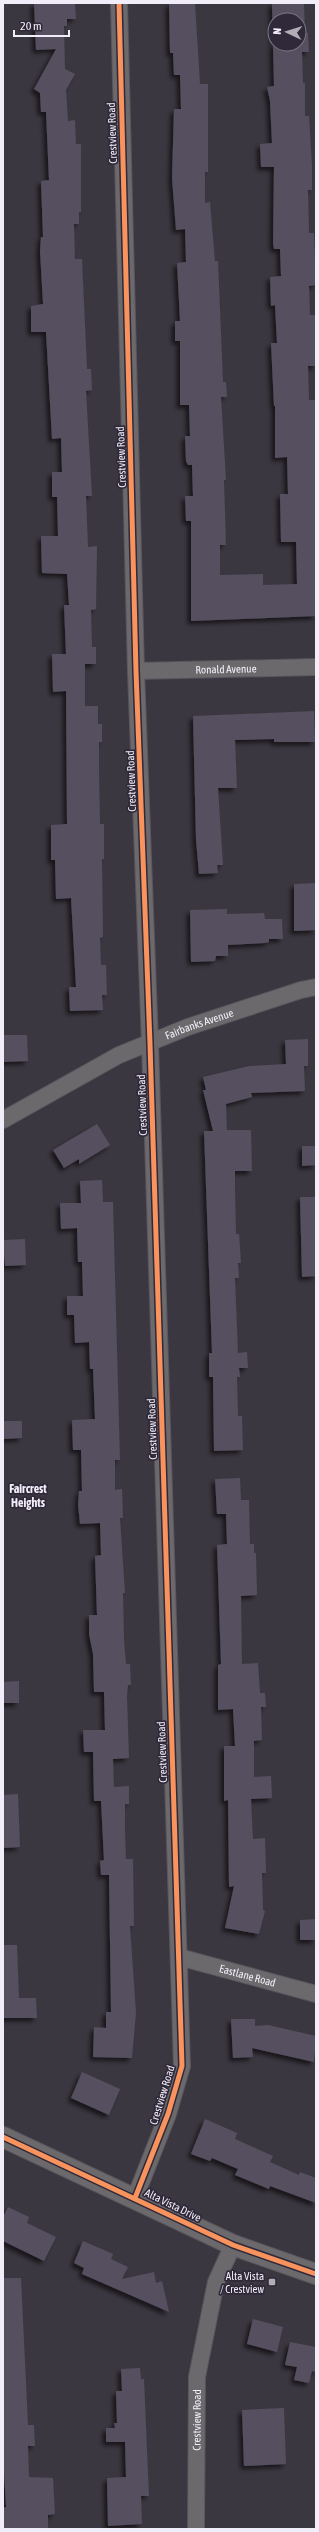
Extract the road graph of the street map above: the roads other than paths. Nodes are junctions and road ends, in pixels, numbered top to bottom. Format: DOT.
graph roads {
  1 [pos="119,3"];
  2 [pos="316,667"];
  3 [pos="136,671"];
  4 [pos="316,987"];
  5 [pos="150,1044"];
  6 [pos="3,1120"];
  7 [pos="179,1957"];
  8 [pos="316,1994"];
  9 [pos="3,2137"];
  10 [pos="135,2198"];
  11 [pos="233,2245"];
  12 [pos="316,2274"];
  13 [pos="196,2529"];
  1 -- 3 [label="street, Crestview Road"];
  2 -- 3 [label="street, Ronald Avenue"];
  3 -- 5 [label="street, Crestview Road"];
  4 -- 5 [label="street, Fairbanks Avenue"];
  5 -- 6 [label="street, Fairbanks Avenue"];
  5 -- 7 [label="street, Crestview Road"];
  7 -- 8 [label="street, Eastlane Road"];
  7 -- 10 [label="street, Crestview Road"];
  9 -- 10 [label="street, Alta Vista Drive"];
  10 -- 11 [label="street, Alta Vista Drive"];
  11 -- 12 [label="street, Alta Vista Drive"];
  11 -- 13 [label="street, Crestview Road"];
}
